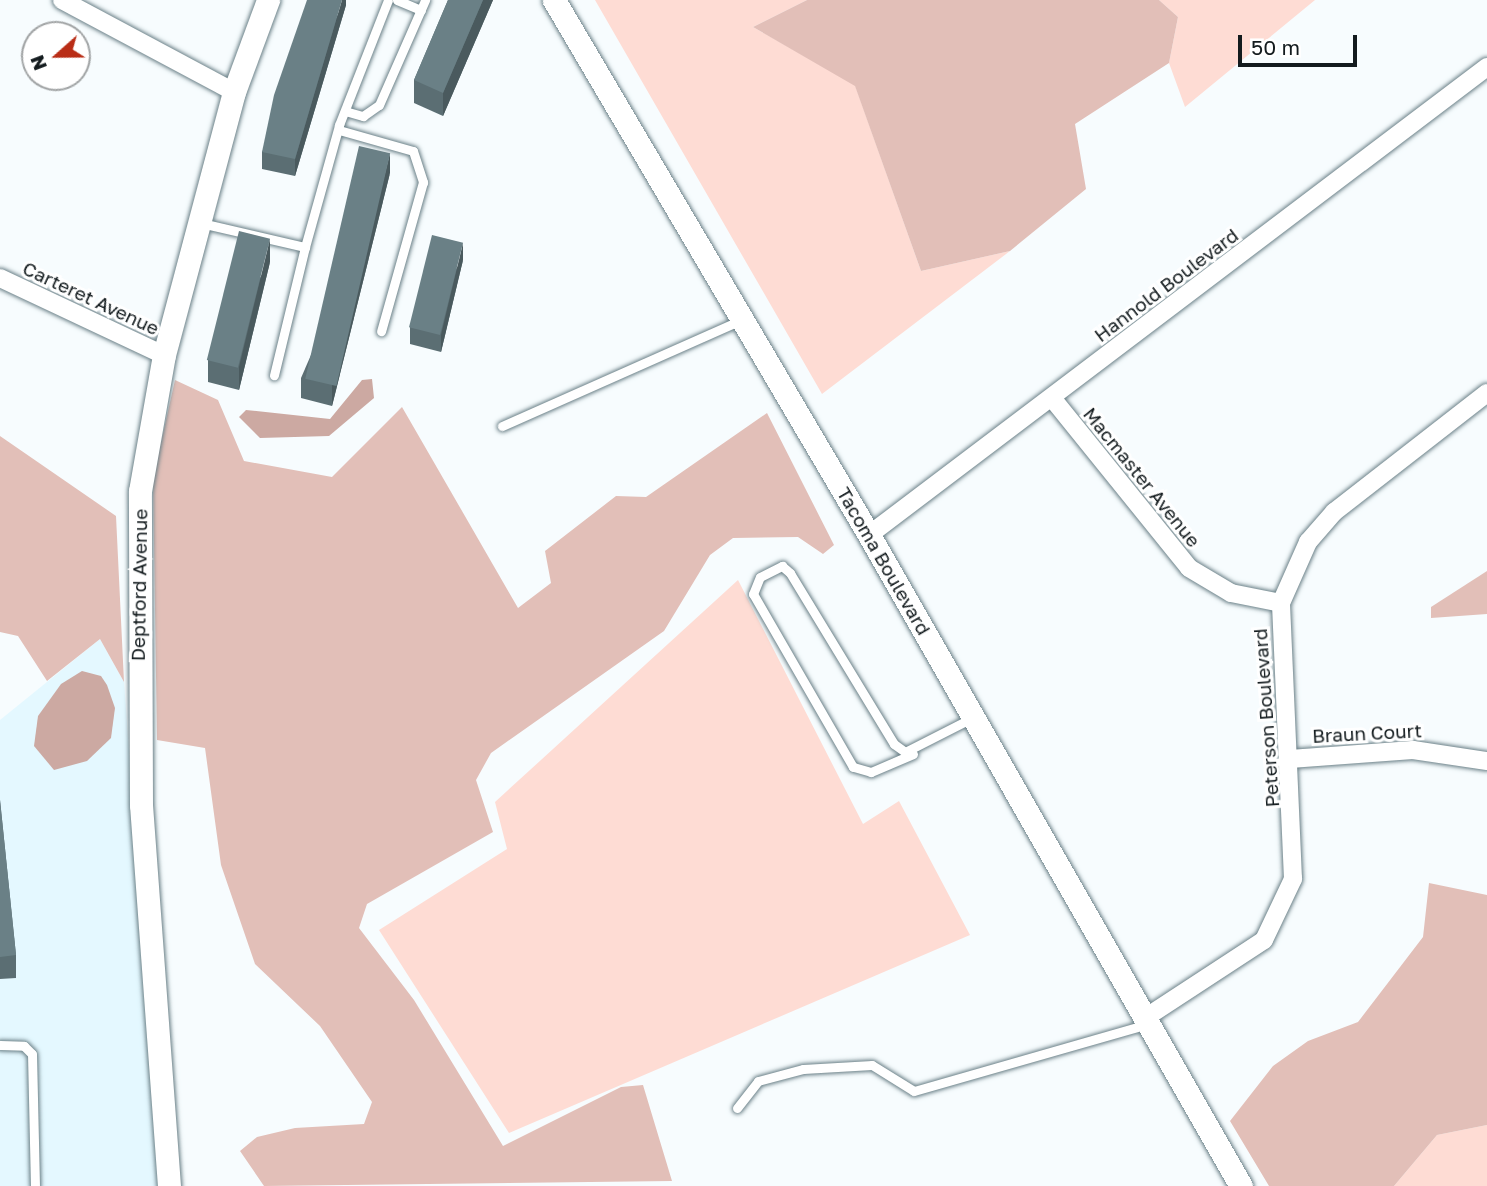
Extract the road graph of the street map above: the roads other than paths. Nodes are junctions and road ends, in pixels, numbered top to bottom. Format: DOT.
graph roads {
  1 [pos="62,0"];
  2 [pos="268,0"];
  3 [pos="388,0"];
  4 [pos="397,0"];
  5 [pos="425,0"];
  6 [pos="554,0"];
  7 [pos="421,10"];
  8 [pos="1487,67"];
  9 [pos="234,92"];
  10 [pos="345,111"];
  11 [pos="339,130"];
  12 [pos="199,223"];
  13 [pos="305,247"];
  14 [pos="0,278"];
  15 [pos="743,319"];
  16 [pos="381,331"];
  17 [pos="164,355"];
  18 [pos="274,375"];
  19 [pos="1487,393"];
  20 [pos="1052,398"];
  21 [pos="502,426"];
  22 [pos="869,535"];
  23 [pos="1281,603"];
  24 [pos="974,717"];
  25 [pos="913,754"];
  26 [pos="1290,759"];
  27 [pos="1487,761"];
  28 [pos="1147,1021"];
  29 [pos="0,1045"];
  30 [pos="737,1108"];
  31 [pos="35,1186"];
  32 [pos="169,1186"];
  33 [pos="1241,1186"];
  1 -- 9 [label="street"];
  2 -- 9 [label="street, Deptford Avenue"];
  3 -- 10 [label="lane"];
  4 -- 7 [label="lane"];
  5 -- 7 [label="lane"];
  6 -- 15 [label="street, Tacoma Boulevard"];
  7 -- 10 [label="lane"];
  8 -- 20 [label="street, Hannold Boulevard"];
  9 -- 12 [label="street, Deptford Avenue"];
  10 -- 11 [label="lane"];
  11 -- 13 [label="lane"];
  11 -- 16 [label="lane"];
  12 -- 13 [label="lane"];
  12 -- 17 [label="street, Deptford Avenue"];
  13 -- 18 [label="lane"];
  14 -- 17 [label="street, Carteret Avenue"];
  15 -- 21 [label="lane"];
  15 -- 22 [label="street, Tacoma Boulevard"];
  17 -- 32 [label="street, Deptford Avenue"];
  19 -- 23 [label="street, Peterson Boulevard"];
  20 -- 22 [label="street, Hannold Boulevard"];
  20 -- 23 [label="street, Macmaster Avenue"];
  22 -- 24 [label="street, Tacoma Boulevard"];
  23 -- 26 [label="street, Peterson Boulevard"];
  24 -- 25 [label="lane"];
  24 -- 28 [label="street, Tacoma Boulevard"];
  25 -- 25 [label="lane"];
  26 -- 27 [label="street, Braun Court"];
  26 -- 28 [label="street, Peterson Boulevard"];
  28 -- 30 [label="lane"];
  28 -- 33 [label="street, Tacoma Boulevard"];
  29 -- 31 [label="lane"];
}
